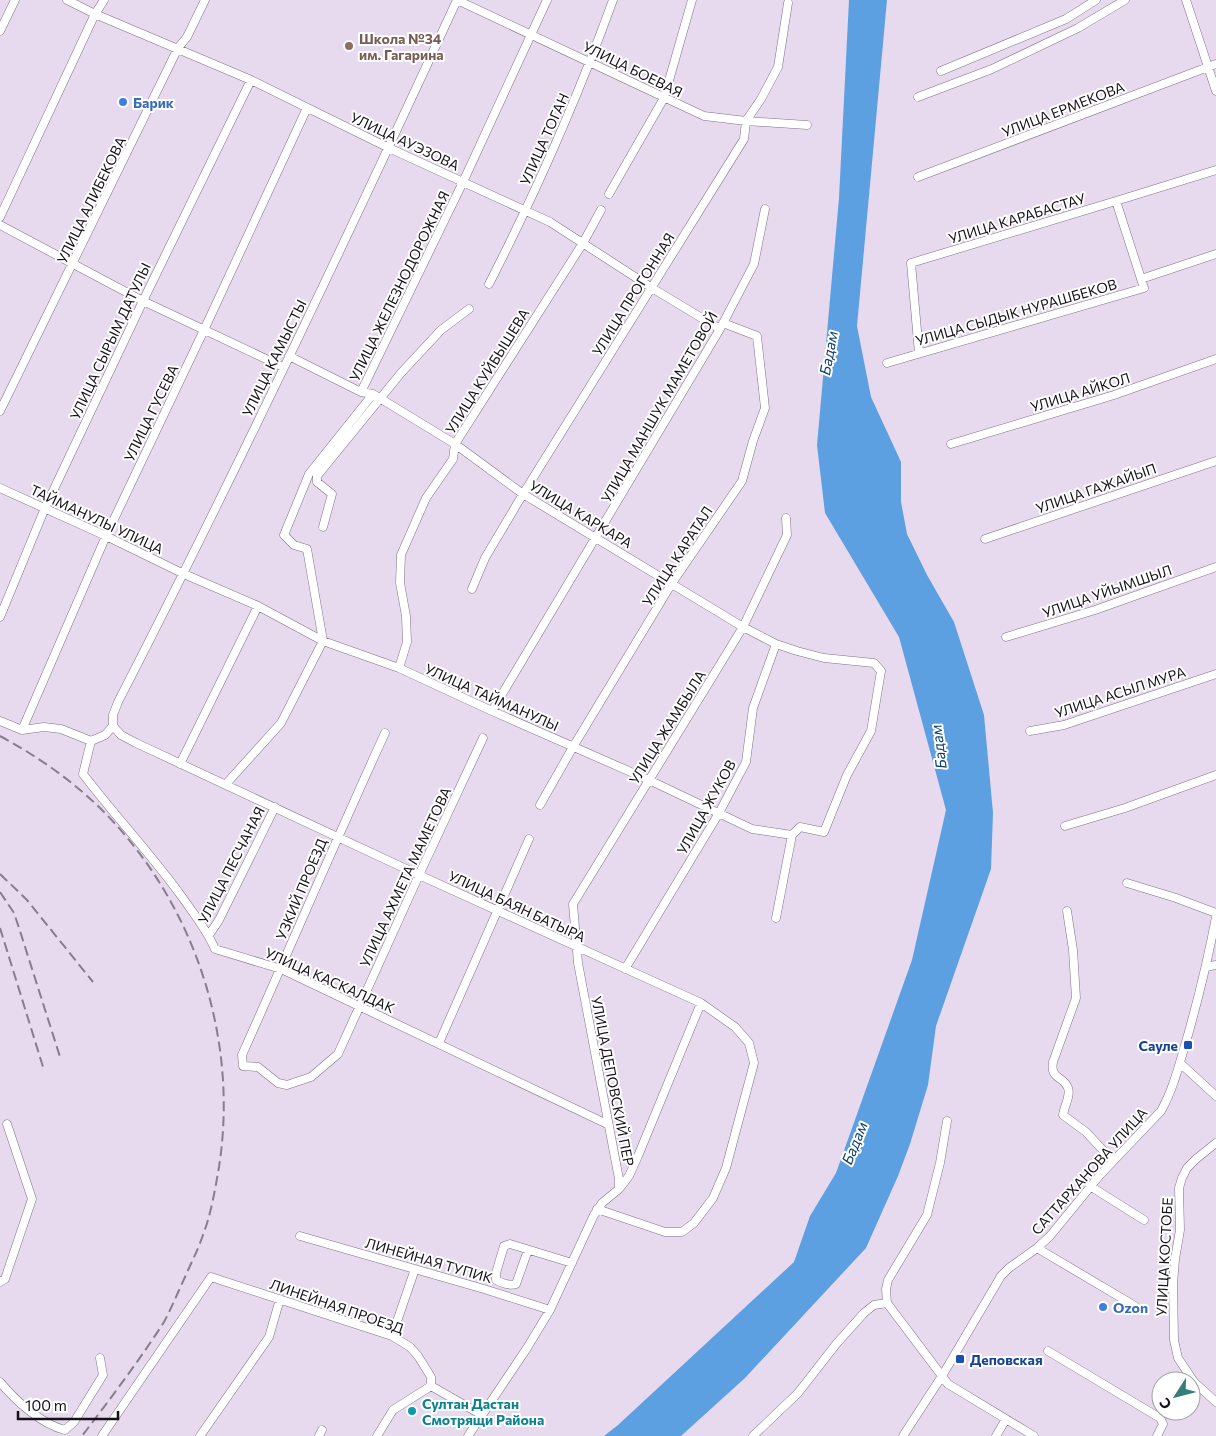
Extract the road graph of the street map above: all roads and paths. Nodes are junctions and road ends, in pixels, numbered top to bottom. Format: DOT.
graph roads {
  1 [pos="15,0"];
  2 [pos="67,0"];
  3 [pos="104,0"];
  4 [pos="205,0"];
  5 [pos="457,0"];
  6 [pos="547,0"];
  7 [pos="613,0"];
  8 [pos="692,0"];
  9 [pos="1096,0"];
  10 [pos="1125,0"];
  11 [pos="1186,0"];
  12 [pos="788,3"];
  13 [pos="95,14"];
  14 [pos="0,31"];
  15 [pos="531,35"];
  16 [pos="178,48"];
  17 [pos="591,62"];
  18 [pos="1212,66"];
  19 [pos="941,71"];
  20 [pos="251,80"];
  21 [pos="1216,91"];
  22 [pos="918,97"];
  23 [pos="664,98"];
  24 [pos="307,108"];
  25 [pos="746,121"];
  26 [pos="807,125"];
  27 [pos="389,148"];
  28 [pos="1216,170"];
  29 [pos="918,177"];
  30 [pos="463,182"];
  31 [pos="609,194"];
  32 [pos="1116,202"];
  33 [pos="601,210"];
  34 [pos="764,210"];
  35 [pos="526,212"];
  36 [pos="0,217"];
  37 [pos="0,225"];
  38 [pos="583,243"];
  39 [pos="1216,254"];
  40 [pos="73,265"];
  41 [pos="1141,279"];
  42 [pos="490,284"];
  43 [pos="652,288"];
  44 [pos="143,301"];
  45 [pos="469,309"];
  46 [pos="721,326"];
  47 [pos="204,330"];
  48 [pos="919,353"];
  49 [pos="289,356"];
  50 [pos="1216,359"];
  51 [pos="887,363"];
  52 [pos="283,367"];
  53 [pos="361,392"];
  54 [pos="373,394"];
  55 [pos="381,398"];
  56 [pos="0,411"];
  57 [pos="455,444"];
  58 [pos="951,444"];
  59 [pos="1216,461"];
  60 [pos="0,488"];
  61 [pos="523,494"];
  62 [pos="45,508"];
  63 [pos="786,518"];
  64 [pos="323,527"];
  65 [pos="106,536"];
  66 [pos="596,538"];
  67 [pos="985,539"];
  68 [pos="1216,567"];
  69 [pos="184,574"];
  70 [pos="672,583"];
  71 [pos="472,589"];
  72 [pos="258,606"];
  73 [pos="0,617"];
  74 [pos="743,627"];
  75 [pos="1006,638"];
  76 [pos="323,641"];
  77 [pos="776,644"];
  78 [pos="874,663"];
  79 [pos="399,668"];
  80 [pos="1216,674"];
  81 [pos="492,711"];
  82 [pos="0,722"];
  83 [pos="112,726"];
  84 [pos="22,730"];
  85 [pos="1030,731"];
  86 [pos="385,732"];
  87 [pos="483,738"];
  88 [pos="91,741"];
  89 [pos="573,747"];
  90 [pos="180,764"];
  91 [pos="1216,775"];
  92 [pos="649,780"];
  93 [pos="226,784"];
  94 [pos="540,805"];
  95 [pos="275,807"];
  96 [pos="719,813"];
  97 [pos="1065,826"];
  98 [pos="792,834"];
  99 [pos="338,836"];
  100 [pos="529,839"];
  101 [pos="419,875"];
  102 [pos="1127,883"];
  103 [pos="498,910"];
  104 [pos="1067,911"];
  105 [pos="1216,913"];
  106 [pos="1216,917"];
  107 [pos="776,918"];
  108 [pos="209,935"];
  109 [pos="577,948"];
  110 [pos="1216,965"];
  111 [pos="1206,967"];
  112 [pos="281,969"];
  113 [pos="625,969"];
  114 [pos="701,1003"];
  115 [pos="360,1006"];
  116 [pos="439,1043"];
  117 [pos="242,1055"];
  118 [pos="1180,1062"];
  119 [pos="1216,1096"];
  120 [pos="947,1121"];
  121 [pos="7,1124"];
  122 [pos="607,1124"];
  123 [pos="1216,1143"];
  124 [pos="1113,1161"];
  125 [pos="1090,1186"];
  126 [pos="619,1189"];
  127 [pos="597,1209"];
  128 [pos="1144,1220"];
  129 [pos="300,1236"];
  130 [pos="1037,1248"];
  131 [pos="528,1250"];
  132 [pos="572,1263"];
  133 [pos="415,1268"];
  134 [pos="0,1282"];
  135 [pos="280,1299"];
  136 [pos="887,1303"];
  137 [pos="1135,1306"];
  138 [pos="550,1310"];
  139 [pos="392,1336"];
  140 [pos="1048,1351"];
  141 [pos="100,1358"];
  142 [pos="942,1376"];
  143 [pos="0,1382"];
  144 [pos="431,1386"];
  145 [pos="1216,1402"];
  146 [pos="482,1415"];
  147 [pos="1006,1420"];
  148 [pos="102,1436"];
  149 [pos="200,1436"];
  150 [pos="377,1436"];
  151 [pos="468,1436"];
  152 [pos="753,1436"];
  153 [pos="903,1436"];
  154 [pos="996,1436"];
  155 [pos="1034,1436"];
  156 [pos="1157,1436"];
  1 -- 14 [label="street"];
  2 -- 13 [label="street, УЛИЦА АУЭЗОВА"];
  3 -- 13 [label="street"];
  4 -- 16 [label="street, УЛИЦА АЛИБЕКОВА"];
  5 -- 15 [label="street, УЛИЦА БОЕВАЯ"];
  5 -- 27 [label="street, УЛИЦА КАМЫСТЫ"];
  6 -- 15 [label="street, УЛИЦА ЖЕЛЕЗНОДОРОЖНАЯ"];
  7 -- 17 [label="street, УЛИЦА ТОГАН"];
  8 -- 23 [label="street"];
  9 -- 19 [label="street"];
  10 -- 22 [label="street"];
  11 -- 18 [label="street"];
  12 -- 25 [label="street, УЛИЦА ПРОГОННАЯ"];
  13 -- 16 [label="street, УЛИЦА АУЭЗОВА"];
  13 -- 36 [label="street"];
  15 -- 17 [label="street, УЛИЦА БОЕВАЯ"];
  15 -- 30 [label="street, УЛИЦА ЖЕЛЕЗНОДОРОЖНАЯ"];
  16 -- 20 [label="street, УЛИЦА АУЭЗОВА"];
  16 -- 40 [label="street, УЛИЦА АЛИБЕКОВА"];
  17 -- 23 [label="street, УЛИЦА БОЕВАЯ"];
  17 -- 35 [label="street, УЛИЦА ТОГАН"];
  18 -- 21 [label="street"];
  18 -- 29 [label="street, УЛИЦА ЕРМЕКОВА"];
  20 -- 24 [label="street, УЛИЦА АУЭЗОВА"];
  20 -- 44 [label="street, УЛИЦА СЫРЫМ ДАТУЛЫ"];
  23 -- 25 [label="street, УЛИЦА БОЕВАЯ"];
  23 -- 31 [label="street"];
  24 -- 27 [label="street, УЛИЦА АУЭЗОВА"];
  24 -- 47 [label="street, УЛИЦА ГУСЕВА"];
  25 -- 26 [label="street, УЛИЦА БОЕВАЯ"];
  25 -- 43 [label="street, УЛИЦА ПРОГОННАЯ"];
  27 -- 30 [label="street, УЛИЦА АУЭЗОВА"];
  27 -- 49 [label="street, УЛИЦА КАМЫСТЫ"];
  28 -- 32 [label="street, УЛИЦА КАРАБАСТАУ"];
  30 -- 35 [label="street, УЛИЦА АУЭЗОВА"];
  30 -- 53 [label="street, УЛИЦА ЖЕЛЕЗНОДОРОЖНАЯ"];
  32 -- 41 [label="street"];
  32 -- 48 [label="street, УЛИЦА КАРАБАСТАУ"];
  33 -- 38 [label="street, УЛИЦА КУЙБЫШЕВА"];
  34 -- 46 [label="street, УЛИЦА МАНШУК МАМЕТОВОЙ"];
  35 -- 38 [label="street, УЛИЦА АУЭЗОВА"];
  35 -- 42 [label="street, УЛИЦА ТОГАН"];
  37 -- 40 [label="street"];
  38 -- 43 [label="street, УЛИЦА АУЭЗОВА"];
  38 -- 57 [label="street, УЛИЦА КУЙБЫШЕВА"];
  39 -- 41 [label="street, УЛИЦА СЫДЫК НУРАШБЕКОВ"];
  40 -- 44 [label="street"];
  40 -- 56 [label="street, УЛИЦА АЛИБЕКОВА"];
  41 -- 48 [label="street, УЛИЦА СЫДЫК НУРАШБЕКОВ"];
  43 -- 46 [label="street, УЛИЦА АУЭЗОВА"];
  43 -- 61 [label="street, УЛИЦА ПРОГОННАЯ"];
  44 -- 47 [label="street"];
  44 -- 62 [label="street, УЛИЦА СЫРЫМ ДАТУЛЫ"];
  45 -- 55 [label="street"];
  46 -- 66 [label="street, УЛИЦА МАНШУК МАМЕТОВОЙ"];
  46 -- 70 [label="street, УЛИЦА КАРАТАЛ"];
  47 -- 52 [label="street"];
  47 -- 65 [label="street, УЛИЦА ГУСЕВА"];
  48 -- 51 [label="street, УЛИЦА СЫДЫК НУРАШБЕКОВ"];
  49 -- 52 [label="street, УЛИЦА КАМЫСТЫ"];
  49 -- 53 [label="street, УЛИЦА КАРКАРА"];
  50 -- 58 [label="street, УЛИЦА АЙКОЛ"];
  52 -- 69 [label="street, УЛИЦА КАМЫСТЫ"];
  53 -- 54 [label="street, УЛИЦА КАРКАРА"];
  54 -- 55 [label="street, УЛИЦА КАРКАРА"];
  54 -- 76 [label="street, УЛИЦА ЖЕЛЕЗНОДОРОЖНАЯ"];
  55 -- 57 [label="street, УЛИЦА КАРКАРА"];
  55 -- 64 [label="street"];
  57 -- 61 [label="street, УЛИЦА КАРКАРА"];
  57 -- 79 [label="street, УЛИЦА КУЙБЫШЕВА"];
  59 -- 67 [label="street, УЛИЦА ГАЖАЙЫП"];
  60 -- 62 [label="street, ТАЙМАНУЛЫ УЛИЦА"];
  61 -- 66 [label="street, УЛИЦА КАРКАРА"];
  61 -- 71 [label="street, УЛИЦА ПРОГОННАЯ"];
  62 -- 65 [label="street, ТАЙМАНУЛЫ УЛИЦА"];
  62 -- 73 [label="street, УЛИЦА СЫРЫМ ДАТУЛЫ"];
  63 -- 74 [label="street, УЛИЦА ЖАМБЫЛА"];
  65 -- 69 [label="street, ТАЙМАНУЛЫ УЛИЦА"];
  65 -- 84 [label="street, УЛИЦА ГУСЕВА"];
  66 -- 70 [label="street, УЛИЦА КАРКАРА"];
  66 -- 81 [label="street, УЛИЦА МАНШУК МАМЕТОВОЙ"];
  68 -- 75 [label="street, УЛИЦА УЙЫМШЫЛ"];
  69 -- 72 [label="street, УЛИЦА ТАЙМАНУЛЫ"];
  69 -- 83 [label="street, УЛИЦА КАМЫСТЫ"];
  70 -- 74 [label="street, УЛИЦА КАРКАРА"];
  70 -- 89 [label="street, УЛИЦА КАРАТАЛ"];
  72 -- 76 [label="street, УЛИЦА ТАЙМАНУЛЫ"];
  72 -- 90 [label="street"];
  74 -- 77 [label="street, УЛИЦА КАРКАРА"];
  74 -- 92 [label="street, УЛИЦА ЖАМБЫЛА"];
  76 -- 79 [label="street, УЛИЦА ТАЙМАНУЛЫ"];
  76 -- 93 [label="street"];
  77 -- 78 [label="street, УЛИЦА КАРКАРА"];
  77 -- 96 [label="street, УЛИЦА ЖУКОВ"];
  78 -- 98 [label="street, УЛИЦА ТАЙМАНУЛЫ"];
  79 -- 81 [label="street, УЛИЦА ТАЙМАНУЛЫ"];
  80 -- 85 [label="street, УЛИЦА АСЫЛ МУРА"];
  81 -- 89 [label="street, УЛИЦА ТАЙМАНУЛЫ"];
  82 -- 84 [label="street"];
  83 -- 88 [label="street"];
  83 -- 90 [label="street, УЛИЦА БАЯН БАТЫРА"];
  84 -- 88 [label="street"];
  86 -- 99 [label="street, УЗКИЙ ПРОЕЗД"];
  87 -- 101 [label="street, УЛИЦА АХМЕТА МАМЕТОВА"];
  88 -- 108 [label="street, УЛИЦА КАСКАЛДАК"];
  89 -- 92 [label="street, УЛИЦА ТАЙМАНУЛЫ"];
  89 -- 94 [label="street, УЛИЦА КАРАТАЛ"];
  90 -- 93 [label="street, УЛИЦА БАЯН БАТЫРА"];
  91 -- 97 [label="street"];
  92 -- 96 [label="street, УЛИЦА ТАЙМАНУЛЫ"];
  92 -- 109 [label="street, УЛИЦА ЖАМБЫЛА"];
  93 -- 95 [label="street, УЛИЦА БАЯН БАТЫРА"];
  95 -- 99 [label="street, УЛИЦА БАЯН БАТЫРА"];
  95 -- 108 [label="street, УЛИЦА ПЕСЧАНАЯ"];
  96 -- 98 [label="street, УЛИЦА ТАЙМАНУЛЫ"];
  96 -- 113 [label="street, УЛИЦА ЖУКОВ"];
  98 -- 107 [label="street"];
  99 -- 101 [label="street, УЛИЦА БАЯН БАТЫРА"];
  99 -- 112 [label="street, УЗКИЙ ПРОЕЗД"];
  100 -- 103 [label="street"];
  101 -- 103 [label="street, УЛИЦА БАЯН БАТЫРА"];
  101 -- 115 [label="street, УЛИЦА АХМЕТА МАМЕТОВА"];
  102 -- 105 [label="street"];
  103 -- 109 [label="street, УЛИЦА БАЯН БАТЫРА"];
  103 -- 116 [label="street"];
  104 -- 124 [label="street"];
  106 -- 111 [label="street, САТТАРХАНОВА УЛИЦА"];
  108 -- 112 [label="street, УЛИЦА КАСКАЛДАК"];
  109 -- 113 [label="street, УЛИЦА БАЯН БАТЫРА"];
  109 -- 122 [label="street, УЛИЦА ДЕПОВСКИЙ ПЕР"];
  110 -- 111 [label="street"];
  111 -- 118 [label="street, САТТАРХАНОВА УЛИЦА"];
  112 -- 115 [label="street, УЛИЦА КАСКАЛДАК"];
  112 -- 117 [label="street, УЗКИЙ ПРОЕЗД"];
  113 -- 114 [label="street, УЛИЦА БАЯН БАТЫРА"];
  114 -- 126 [label="street"];
  114 -- 127 [label="street, УЛИЦА БАЯН БАТЫРА"];
  115 -- 116 [label="street, УЛИЦА КАСКАЛДАК"];
  115 -- 117 [label="street, УЛИЦА АХМЕТА МАМЕТОВА"];
  116 -- 122 [label="street, УЛИЦА КАСКАЛДАК"];
  118 -- 119 [label="street"];
  118 -- 124 [label="street, САТТАРХАНОВА УЛИЦА"];
  120 -- 136 [label="street"];
  121 -- 134 [label="street"];
  122 -- 126 [label="street, УЛИЦА ДЕПОВСКИЙ ПЕР"];
  123 -- 145 [label="street, УЛИЦА КОСТОБЕ"];
  124 -- 125 [label="street, САТТАРХАНОВА УЛИЦА"];
  125 -- 128 [label="street"];
  125 -- 130 [label="street, САТТАРХАНОВА УЛИЦА"];
  126 -- 127 [label="street"];
  127 -- 132 [label="street"];
  129 -- 133 [label="street, ЛИНЕЙНАЯ ТУПИК"];
  130 -- 137 [label="street"];
  130 -- 142 [label="street, САТТАРХАНОВА УЛИЦА"];
  131 -- 131 [label="street"];
  131 -- 132 [label="street"];
  132 -- 138 [label="street"];
  133 -- 138 [label="street, ЛИНЕЙНАЯ ТУПИК"];
  133 -- 139 [label="street"];
  135 -- 139 [label="street, ЛИНЕЙНАЯ ПРОЕЗД"];
  135 -- 148 [label="street, ЛИНЕЙНАЯ ПРОЕЗД"];
  135 -- 149 [label="street"];
  136 -- 142 [label="street"];
  136 -- 152 [label="street"];
  138 -- 146 [label="street"];
  139 -- 144 [label="street, ЛИНЕЙНАЯ ПРОЕЗД"];
  140 -- 156 [label="street"];
  141 -- 143 [label="street"];
  142 -- 147 [label="street"];
  142 -- 153 [label="street, САТТАРХАНОВА УЛИЦА"];
  144 -- 146 [label="street"];
  144 -- 150 [label="street"];
  146 -- 151 [label="street"];
  147 -- 154 [label="street"];
  147 -- 155 [label="street"];
}
